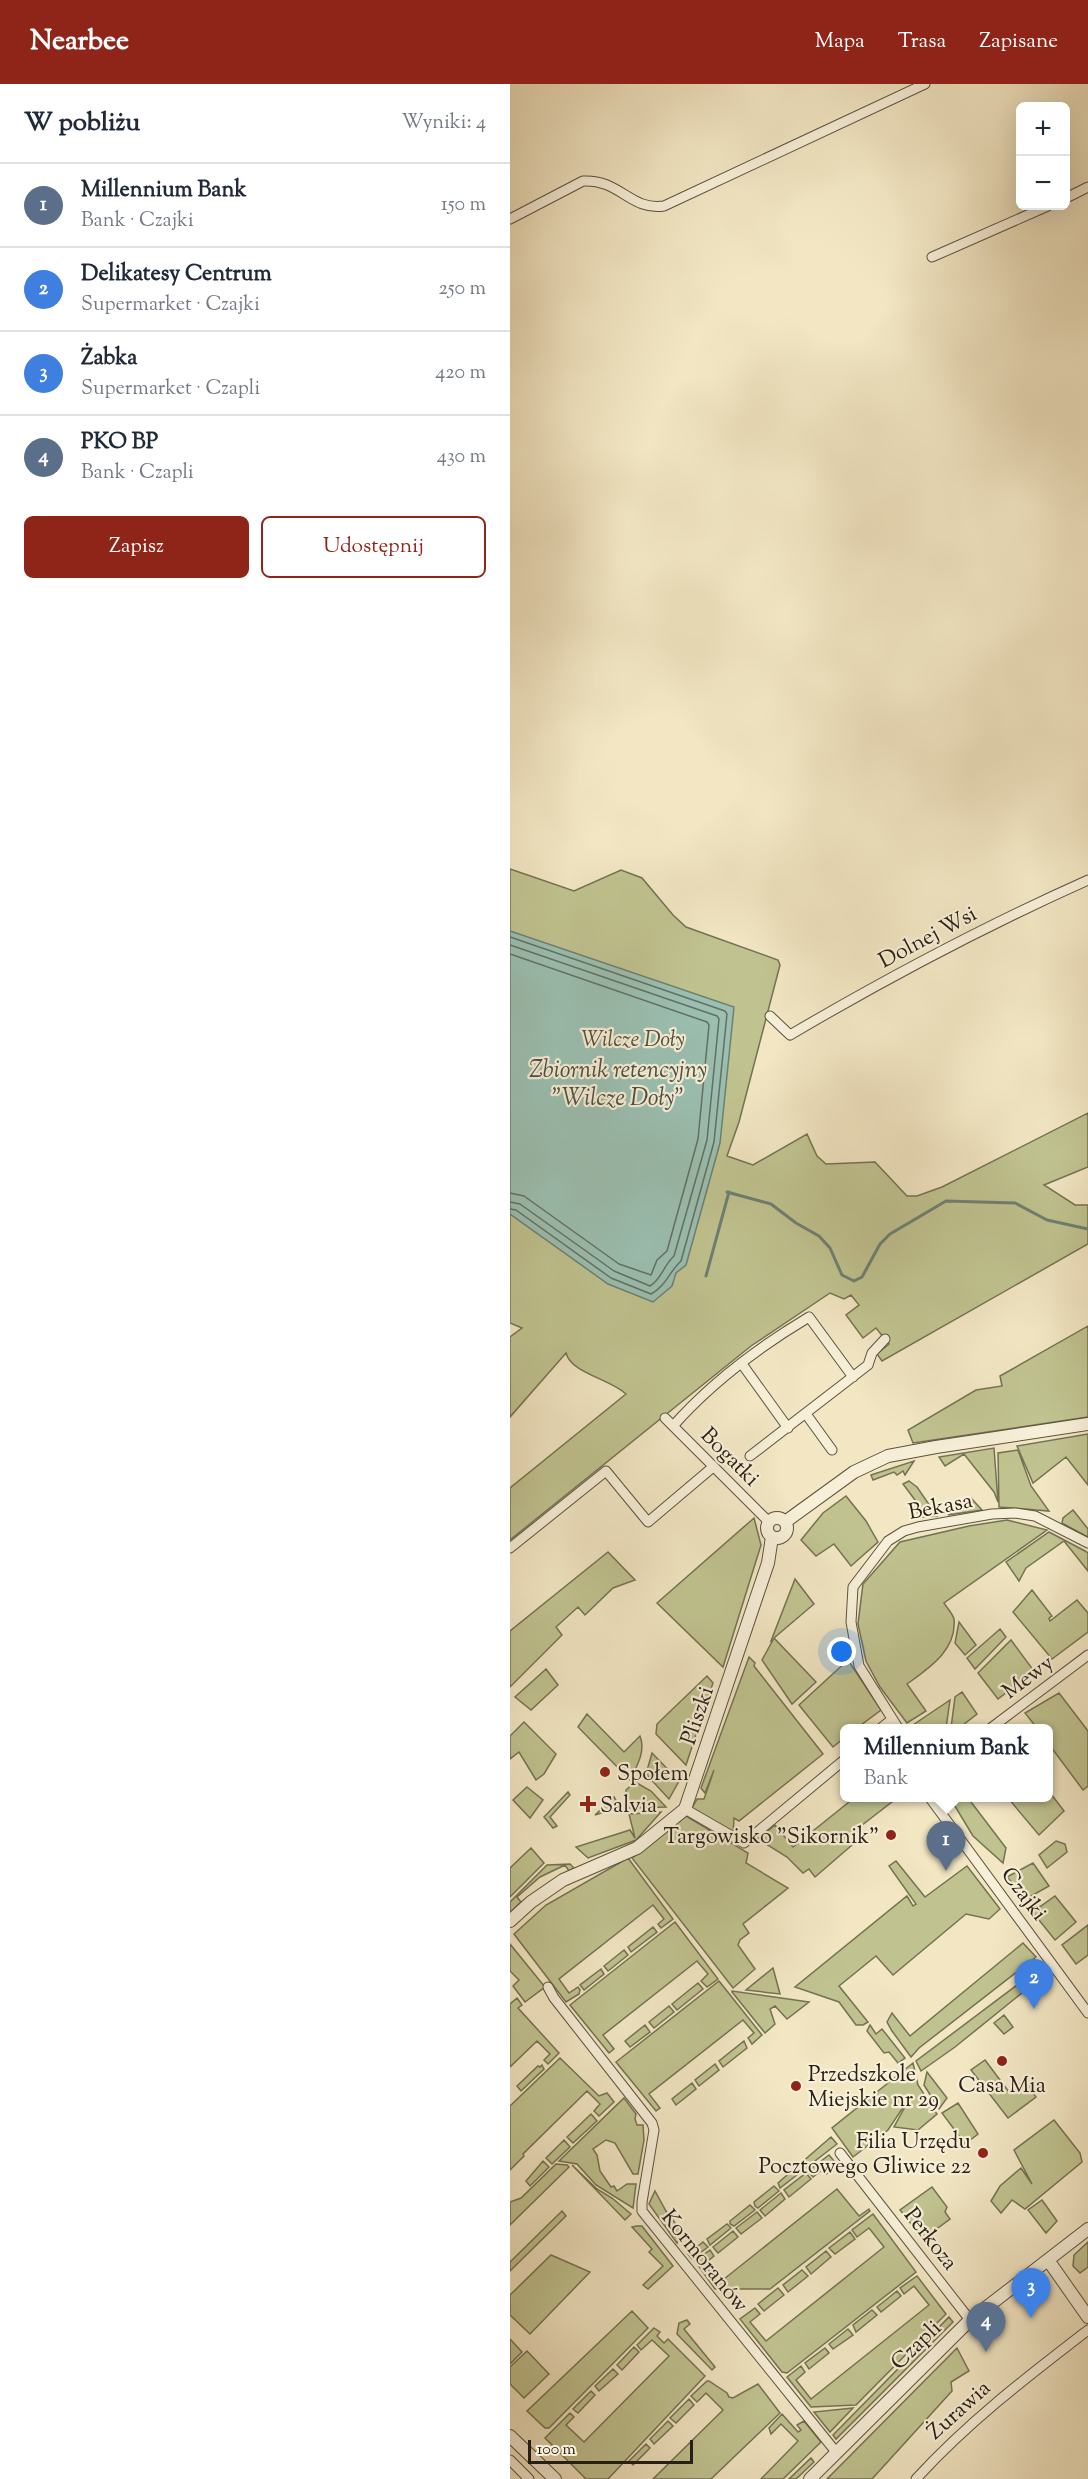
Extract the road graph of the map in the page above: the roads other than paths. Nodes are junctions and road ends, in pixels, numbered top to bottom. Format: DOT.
graph roads {
  1 [pos="925,84"];
  2 [pos="1088,187"];
  3 [pos="1070,196"];
  4 [pos="1039,210"];
  5 [pos="510,219"];
  6 [pos="932,257"];
  7 [pos="1088,880"];
  8 [pos="770,1016"];
  9 [pos="885,1339"];
  10 [pos="742,1364"];
  11 [pos="853,1377"];
  12 [pos="806,1414"];
  13 [pos="665,1418"];
  14 [pos="1088,1424"];
  15 [pos="673,1426"];
  16 [pos="788,1428"];
  17 [pos="832,1450"];
  18 [pos="750,1456"];
  19 [pos="713,1467"];
  20 [pos="769,1522"];
  21 [pos="785,1522"];
  22 [pos="772,1537"];
  23 [pos="1088,1543"];
  24 [pos="510,1548"];
  25 [pos="1088,1655"];
  26 [pos="891,1720"];
  27 [pos="886,1724"];
  28 [pos="894,1724"];
  29 [pos="996,1724"];
  30 [pos="840,1763"];
  31 [pos="931,1802"];
  32 [pos="686,1809"];
  33 [pos="510,1921"];
  34 [pos="548,1987"];
  35 [pos="1088,2013"];
  36 [pos="840,2153"];
  37 [pos="1088,2229"];
  38 [pos="1048,2260"];
  39 [pos="1088,2317"];
  40 [pos="970,2320"];
  41 [pos="1088,2330"];
  42 [pos="510,2436"];
  43 [pos="836,2452"];
  44 [pos="510,2460"];
  45 [pos="529,2479"];
  46 [pos="555,2479"];
  47 [pos="810,2479"];
  48 [pos="916,2479"];
  1 -- 5 [label="street"];
  2 -- 3 [label="street"];
  4 -- 6 [label="street"];
  7 -- 8 [label="street, Dolnej Wsi"];
  9 -- 11 [label="street"];
  10 -- 11 [label="street"];
  10 -- 15 [label="street"];
  10 -- 16 [label="street"];
  11 -- 12 [label="street"];
  12 -- 16 [label="street"];
  12 -- 17 [label="street"];
  13 -- 15 [label="street, Bogatki"];
  14 -- 21 [label="street"];
  15 -- 19 [label="street, Bogatki"];
  16 -- 18 [label="street"];
  19 -- 20 [label="street, Bogatki"];
  19 -- 24 [label="street"];
  20 -- 21 [label="street"];
  20 -- 22 [label="street, Pliszki"];
  21 -- 22 [label="street"];
  22 -- 32 [label="street, Pliszki"];
  23 -- 26 [label="street, Bekasa"];
  25 -- 29 [label="street, Mewy"];
  26 -- 27 [label="street"];
  26 -- 28 [label="street, Bekasa"];
  30 -- 32 [label="street"];
  31 -- 35 [label="street, Czajki"];
  32 -- 33 [label="street"];
  34 -- 43 [label="street, Kormoranów"];
  36 -- 40 [label="street, Perkoza"];
  37 -- 38 [label="street, Czapli"];
  38 -- 39 [label="street"];
  38 -- 40 [label="street, Czapli"];
  40 -- 43 [label="street, Czapli"];
  41 -- 48 [label="street, Żurawia"];
  42 -- 46 [label="street"];
  43 -- 47 [label="street, Czapli"];
  44 -- 45 [label="street"];
}
